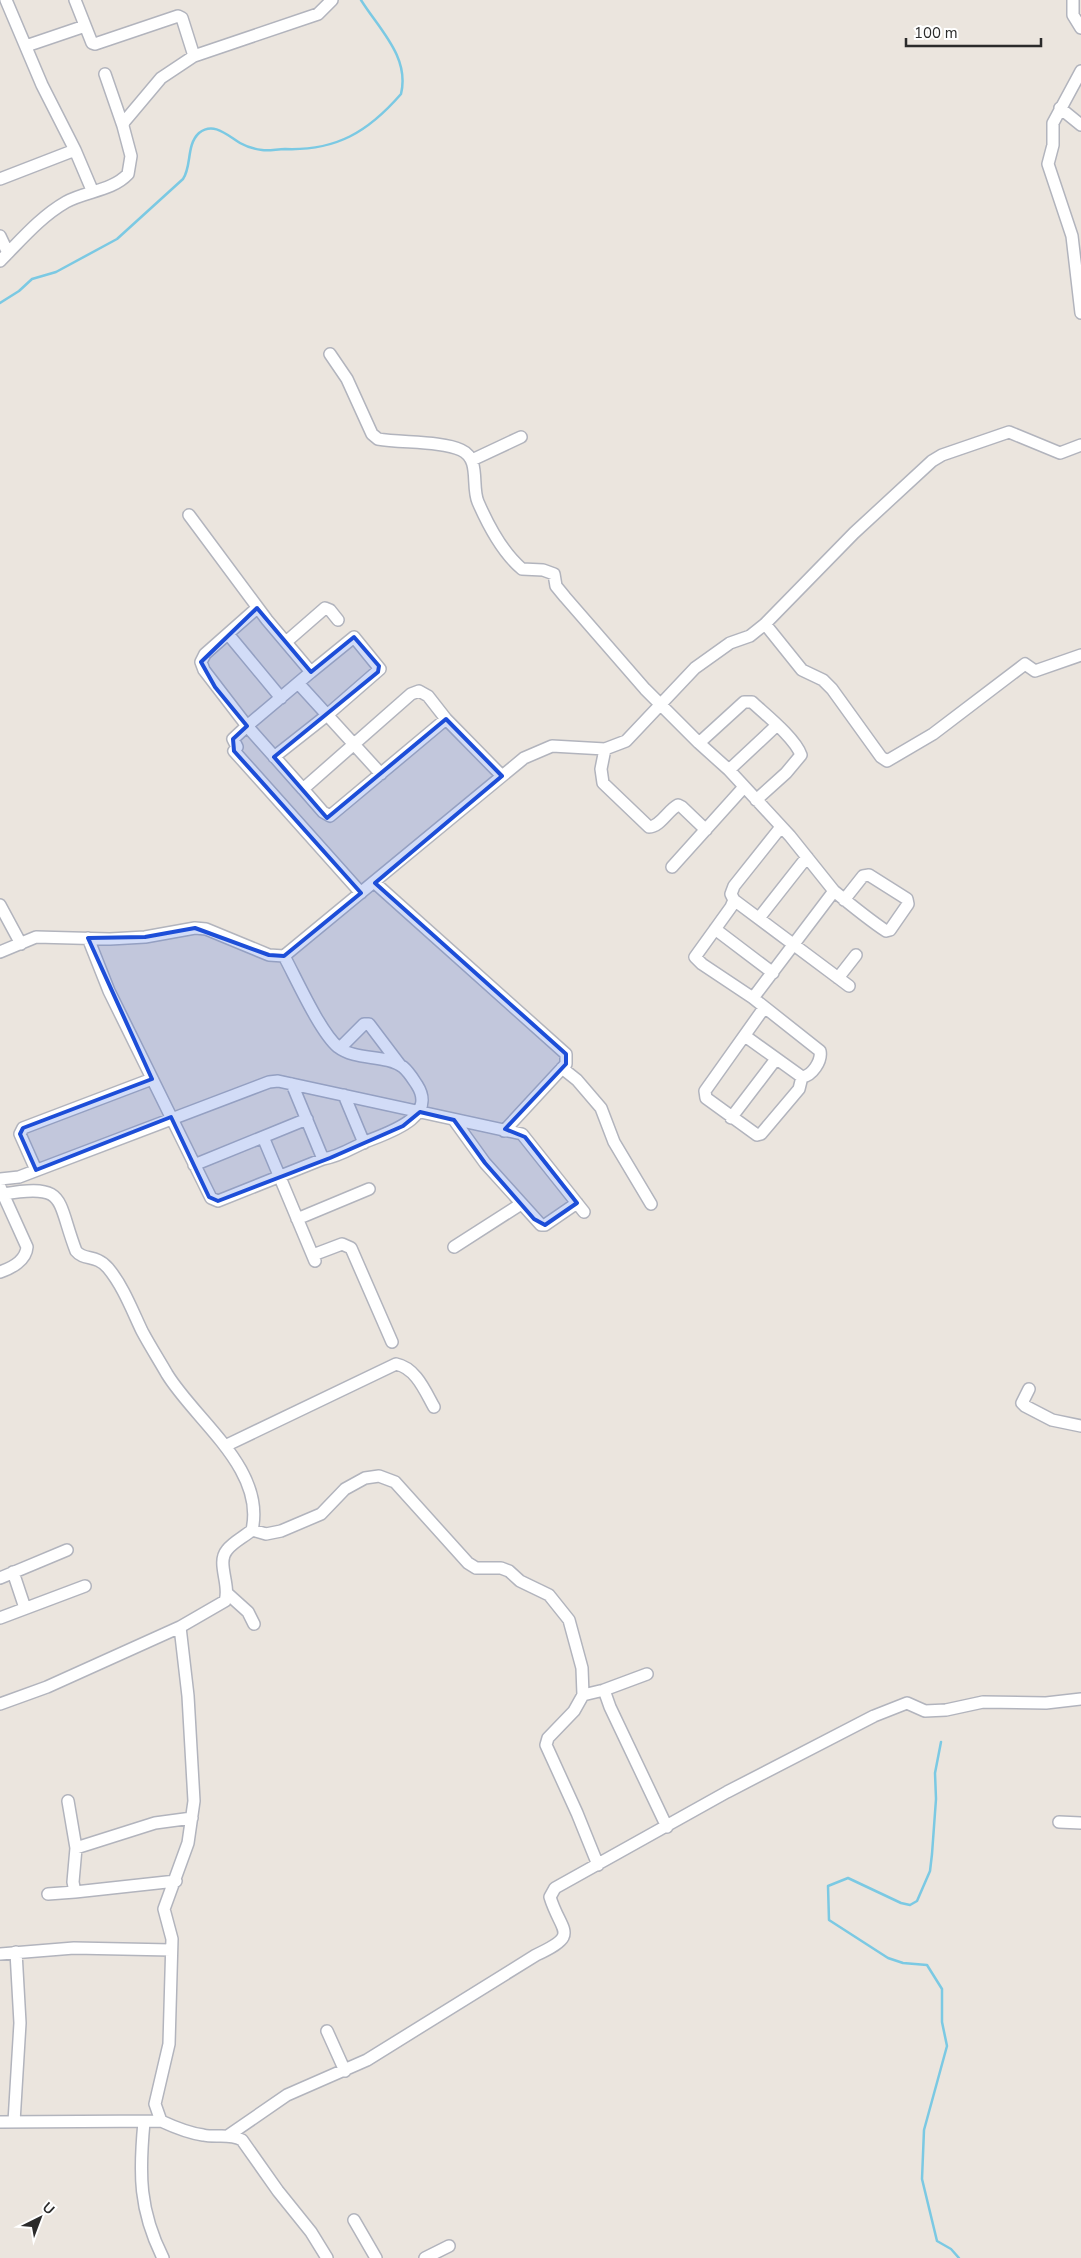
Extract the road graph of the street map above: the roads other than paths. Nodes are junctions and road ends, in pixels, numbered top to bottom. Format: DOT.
graph roads {
  1 [pos="6,0"];
  2 [pos="75,0"];
  3 [pos="332,0"];
  4 [pos="1072,0"];
  5 [pos="86,26"];
  6 [pos="1081,28"];
  7 [pos="26,46"];
  8 [pos="194,56"];
  9 [pos="1081,71"];
  10 [pos="105,74"];
  11 [pos="1060,108"];
  12 [pos="1081,124"];
  13 [pos="123,126"];
  14 [pos="75,150"];
  15 [pos="0,179"];
  16 [pos="92,190"];
  17 [pos="0,236"];
  18 [pos="4,257"];
  19 [pos="1081,313"];
  20 [pos="330,354"];
  21 [pos="522,436"];
  22 [pos="1081,445"];
  23 [pos="472,460"];
  24 [pos="189,515"];
  25 [pos="257,608"];
  26 [pos="338,620"];
  27 [pos="765,624"];
  28 [pos="228,634"];
  29 [pos="286,642"];
  30 [pos="1081,655"];
  31 [pos="311,672"];
  32 [pos="298,683"];
  33 [pos="281,698"];
  34 [pos="660,704"];
  35 [pos="326,716"];
  36 [pos="446,719"];
  37 [pos="247,726"];
  38 [pos="776,726"];
  39 [pos="699,743"];
  40 [pos="355,744"];
  41 [pos="604,750"];
  42 [pos="274,757"];
  43 [pos="730,770"];
  44 [pos="380,774"];
  45 [pos="502,776"];
  46 [pos="744,787"];
  47 [pos="303,789"];
  48 [pos="756,800"];
  49 [pos="781,827"];
  50 [pos="706,830"];
  51 [pos="807,858"];
  52 [pos="672,867"];
  53 [pos="375,883"];
  54 [pos="834,891"];
  55 [pos="361,894"];
  56 [pos="734,900"];
  57 [pos="844,900"];
  58 [pos="0,905"];
  59 [pos="759,918"];
  60 [pos="715,929"];
  61 [pos="88,938"];
  62 [pos="21,944"];
  63 [pos="794,944"];
  64 [pos="0,952"];
  65 [pos="856,955"];
  66 [pos="284,956"];
  67 [pos="773,973"];
  68 [pos="838,978"];
  69 [pos="849,986"];
  70 [pos="754,998"];
  71 [pos="764,1008"];
  72 [pos="745,1036"];
  73 [pos="340,1048"];
  74 [pos="776,1059"];
  75 [pos="400,1066"];
  76 [pos="562,1068"];
  77 [pos="802,1078"];
  78 [pos="152,1080"];
  79 [pos="292,1084"];
  80 [pos="344,1095"];
  81 [pos="418,1112"];
  82 [pos="171,1118"];
  83 [pos="731,1118"];
  84 [pos="307,1119"];
  85 [pos="454,1120"];
  86 [pos="504,1131"];
  87 [pos="263,1137"];
  88 [pos="364,1142"];
  89 [pos="323,1159"];
  90 [pos="194,1165"];
  91 [pos="36,1170"];
  92 [pos="281,1176"];
  93 [pos="0,1179"];
  94 [pos="369,1189"];
  95 [pos="1,1190"];
  96 [pos="521,1204"];
  97 [pos="651,1204"];
  98 [pos="297,1219"];
  99 [pos="454,1247"];
  100 [pos="0,1272"];
  101 [pos="392,1342"];
  102 [pos="1029,1388"];
  103 [pos="434,1407"];
  104 [pos="1081,1426"];
  105 [pos="225,1446"];
  106 [pos="252,1530"];
  107 [pos="67,1550"];
  108 [pos="13,1572"];
  109 [pos="0,1578"];
  110 [pos="85,1586"];
  111 [pos="228,1594"];
  112 [pos="25,1608"];
  113 [pos="0,1618"];
  114 [pos="254,1624"];
  115 [pos="180,1627"];
  116 [pos="647,1674"];
  117 [pos="604,1690"];
  118 [pos="583,1694"];
  119 [pos="1081,1699"];
  120 [pos="0,1704"];
  121 [pos="68,1801"];
  122 [pos="192,1818"];
  123 [pos="1059,1822"];
  124 [pos="1081,1823"];
  125 [pos="667,1827"];
  126 [pos="76,1848"];
  127 [pos="598,1865"];
  128 [pos="176,1881"];
  129 [pos="75,1892"];
  130 [pos="48,1894"];
  131 [pos="171,1950"];
  132 [pos="16,1952"];
  133 [pos="0,1954"];
  134 [pos="327,2031"];
  135 [pos="345,2070"];
  136 [pos="161,2121"];
  137 [pos="0,2122"];
  138 [pos="14,2122"];
  139 [pos="144,2122"];
  140 [pos="229,2135"];
  141 [pos="354,2220"];
  142 [pos="449,2246"];
  143 [pos="163,2258"];
  144 [pos="327,2258"];
  145 [pos="376,2258"];
  146 [pos="425,2258"];
  1 -- 7 [label="street"];
  2 -- 5 [label="street"];
  3 -- 8 [label="street"];
  4 -- 6 [label="street"];
  5 -- 7 [label="street"];
  5 -- 8 [label="street"];
  7 -- 14 [label="street"];
  8 -- 13 [label="street"];
  9 -- 11 [label="street"];
  10 -- 13 [label="street"];
  11 -- 12 [label="street"];
  11 -- 19 [label="street"];
  13 -- 16 [label="street"];
  14 -- 15 [label="street"];
  14 -- 16 [label="street"];
  16 -- 18 [label="street"];
  17 -- 18 [label="street"];
  20 -- 23 [label="street"];
  21 -- 23 [label="street"];
  22 -- 27 [label="street"];
  23 -- 34 [label="street"];
  24 -- 25 [label="street"];
  25 -- 28 [label="street"];
  25 -- 29 [label="street"];
  26 -- 29 [label="street"];
  27 -- 30 [label="street"];
  27 -- 34 [label="street"];
  28 -- 33 [label="street"];
  28 -- 37 [label="street"];
  29 -- 31 [label="street"];
  31 -- 32 [label="street"];
  31 -- 35 [label="street"];
  32 -- 33 [label="street"];
  32 -- 35 [label="street"];
  33 -- 37 [label="street"];
  34 -- 39 [label="street"];
  34 -- 41 [label="street"];
  35 -- 40 [label="street"];
  35 -- 42 [label="street"];
  36 -- 40 [label="street"];
  36 -- 44 [label="street"];
  36 -- 45 [label="street"];
  37 -- 42 [label="street"];
  37 -- 55 [label="street"];
  38 -- 39 [label="street"];
  38 -- 43 [label="street"];
  38 -- 48 [label="street"];
  39 -- 43 [label="street"];
  40 -- 44 [label="street"];
  40 -- 47 [label="street"];
  41 -- 45 [label="street"];
  41 -- 50 [label="street"];
  42 -- 47 [label="street"];
  43 -- 46 [label="street"];
  44 -- 47 [label="street"];
  45 -- 53 [label="street"];
  46 -- 48 [label="street"];
  46 -- 50 [label="street"];
  48 -- 49 [label="street"];
  49 -- 51 [label="street"];
  49 -- 56 [label="street"];
  50 -- 52 [label="street"];
  51 -- 54 [label="street"];
  51 -- 59 [label="street"];
  53 -- 55 [label="street"];
  53 -- 76 [label="street"];
  54 -- 57 [label="street"];
  54 -- 63 [label="street"];
  55 -- 66 [label="street"];
  56 -- 59 [label="street"];
  56 -- 60 [label="street"];
  57 -- 57 [label="street"];
  58 -- 62 [label="street"];
  59 -- 63 [label="street"];
  60 -- 67 [label="street"];
  60 -- 70 [label="street"];
  61 -- 62 [label="street"];
  61 -- 66 [label="street"];
  61 -- 78 [label="street"];
  62 -- 64 [label="street"];
  63 -- 67 [label="street"];
  63 -- 68 [label="street"];
  65 -- 68 [label="street"];
  66 -- 73 [label="street"];
  67 -- 70 [label="street"];
  68 -- 69 [label="street"];
  70 -- 71 [label="street"];
  71 -- 72 [label="street"];
  71 -- 77 [label="street"];
  72 -- 74 [label="street"];
  72 -- 83 [label="street"];
  73 -- 75 [label="street"];
  73 -- 75 [label="street"];
  74 -- 77 [label="street"];
  74 -- 83 [label="street"];
  75 -- 81 [label="street"];
  76 -- 86 [label="street"];
  76 -- 97 [label="street"];
  77 -- 83 [label="street"];
  78 -- 82 [label="street"];
  78 -- 91 [label="street"];
  79 -- 80 [label="street"];
  79 -- 82 [label="street"];
  79 -- 84 [label="street"];
  80 -- 81 [label="street"];
  80 -- 88 [label="street"];
  81 -- 85 [label="street"];
  81 -- 88 [label="street"];
  82 -- 90 [label="street"];
  82 -- 91 [label="street"];
  84 -- 87 [label="street"];
  84 -- 89 [label="street"];
  85 -- 86 [label="street"];
  85 -- 96 [label="street"];
  86 -- 96 [label="street"];
  87 -- 90 [label="street"];
  87 -- 92 [label="street"];
  88 -- 89 [label="street"];
  89 -- 92 [label="street"];
  90 -- 92 [label="street"];
  91 -- 93 [label="street"];
  92 -- 98 [label="street"];
  94 -- 98 [label="street"];
  95 -- 100 [label="street"];
  95 -- 105 [label="street"];
  96 -- 99 [label="street"];
  98 -- 101 [label="street"];
  102 -- 104 [label="street"];
  103 -- 105 [label="street"];
  105 -- 106 [label="street"];
  106 -- 111 [label="street"];
  106 -- 118 [label="street"];
  107 -- 108 [label="street"];
  108 -- 109 [label="street"];
  108 -- 112 [label="street"];
  110 -- 112 [label="street"];
  111 -- 114 [label="street"];
  111 -- 115 [label="street"];
  112 -- 113 [label="street"];
  115 -- 120 [label="street"];
  115 -- 122 [label="street"];
  116 -- 117 [label="street"];
  117 -- 118 [label="street"];
  117 -- 125 [label="street"];
  118 -- 127 [label="street"];
  119 -- 125 [label="street"];
  121 -- 126 [label="street"];
  122 -- 126 [label="street"];
  122 -- 128 [label="street"];
  123 -- 124 [label="street"];
  125 -- 127 [label="street"];
  126 -- 129 [label="street"];
  127 -- 135 [label="street"];
  128 -- 129 [label="street"];
  128 -- 131 [label="street"];
  129 -- 130 [label="street"];
  131 -- 132 [label="street"];
  131 -- 136 [label="street"];
  132 -- 133 [label="street"];
  132 -- 138 [label="street"];
  134 -- 135 [label="street"];
  135 -- 140 [label="street"];
  136 -- 139 [label="street"];
  136 -- 140 [label="street"];
  137 -- 138 [label="street"];
  138 -- 139 [label="street"];
  139 -- 143 [label="street"];
  140 -- 144 [label="street"];
  141 -- 145 [label="street"];
  142 -- 146 [label="street"];
}
